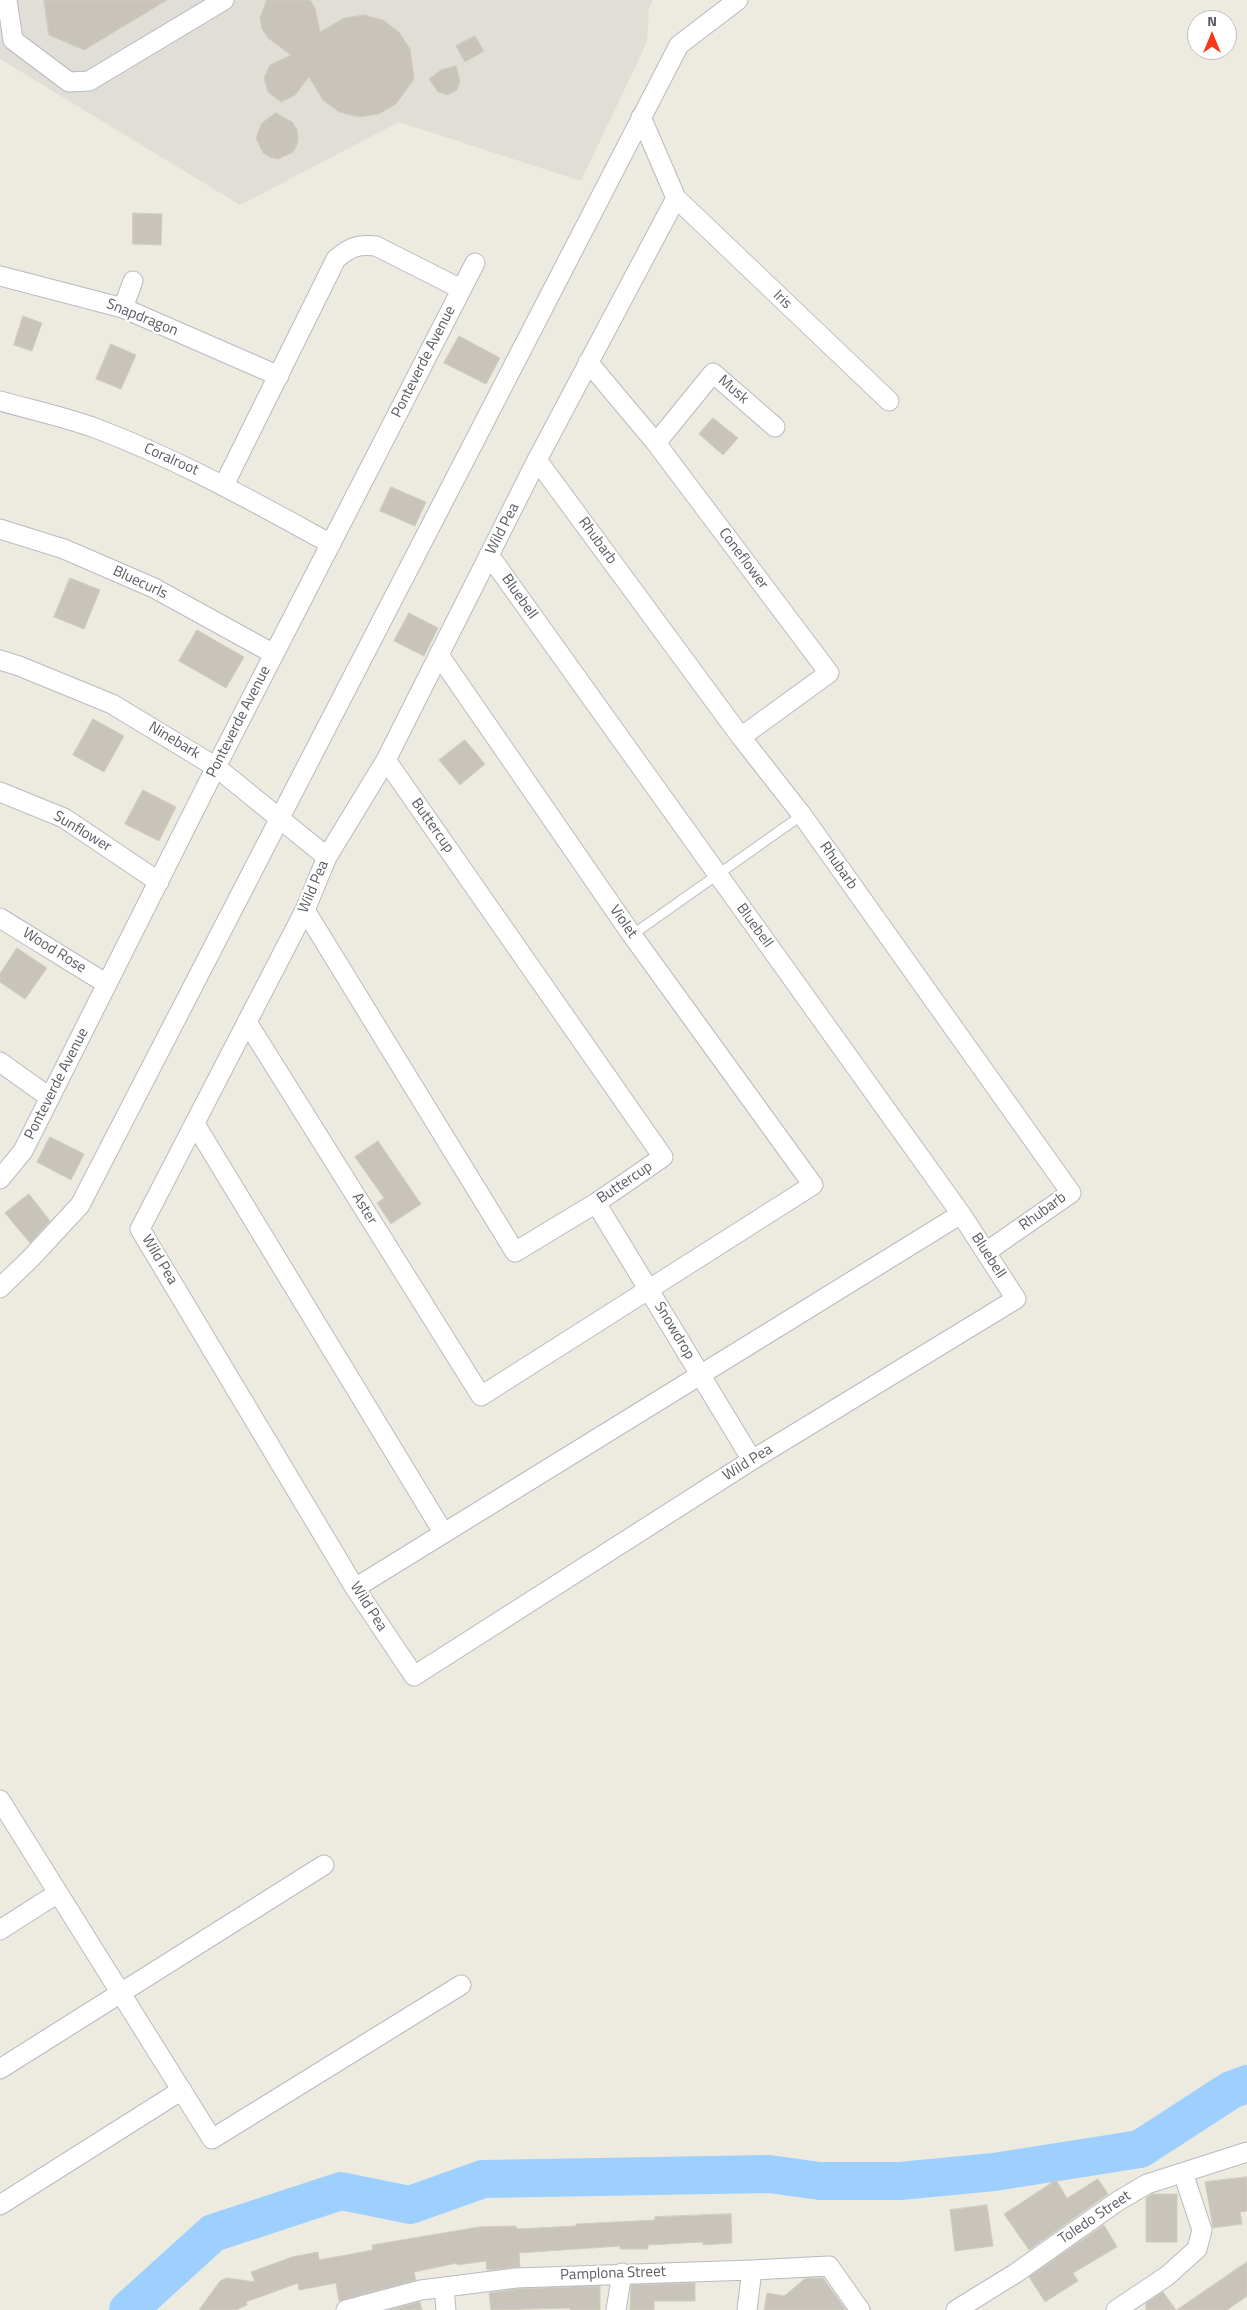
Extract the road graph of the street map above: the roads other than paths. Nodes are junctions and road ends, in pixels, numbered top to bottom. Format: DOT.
graph roads {
  1 [pos="7,0"];
  2 [pos="224,0"];
  3 [pos="738,0"];
  4 [pos="641,117"];
  5 [pos="676,198"];
  6 [pos="475,263"];
  7 [pos="0,276"];
  8 [pos="133,281"];
  9 [pos="461,289"];
  10 [pos="123,308"];
  11 [pos="588,362"];
  12 [pos="279,376"];
  13 [pos="0,401"];
  14 [pos="889,401"];
  15 [pos="775,428"];
  16 [pos="656,443"];
  17 [pos="537,460"];
  18 [pos="224,485"];
  19 [pos="0,529"];
  20 [pos="331,544"];
  21 [pos="489,556"];
  22 [pos="274,654"];
  23 [pos="439,655"];
  24 [pos="0,660"];
  25 [pos="741,737"];
  26 [pos="386,760"];
  27 [pos="216,767"];
  28 [pos="0,792"];
  29 [pos="802,814"];
  30 [pos="279,817"];
  31 [pos="327,857"];
  32 [pos="716,875"];
  33 [pos="159,882"];
  34 [pos="305,910"];
  35 [pos="0,918"];
  36 [pos="632,935"];
  37 [pos="107,984"];
  38 [pos="247,1022"];
  39 [pos="0,1062"];
  40 [pos="49,1097"];
  41 [pos="195,1124"];
  42 [pos="0,1179"];
  43 [pos="596,1203"];
  44 [pos="961,1214"];
  45 [pos="986,1252"];
  46 [pos="0,1288"];
  47 [pos="650,1290"];
  48 [pos="1016,1299"];
  49 [pos="700,1375"];
  50 [pos="752,1460"];
  51 [pos="443,1532"];
  52 [pos="355,1588"];
  53 [pos="3,1810"];
  54 [pos="324,1865"];
  55 [pos="58,1893"];
  56 [pos="0,1930"];
  57 [pos="461,1984"];
  58 [pos="121,1993"];
  59 [pos="0,2069"];
  60 [pos="182,2090"];
  61 [pos="1247,2152"];
  62 [pos="1183,2173"];
  63 [pos="0,2205"];
  64 [pos="752,2270"];
  65 [pos="622,2273"];
  66 [pos="444,2287"];
  67 [pos="346,2310"];
  68 [pos="446,2310"];
  69 [pos="616,2310"];
  70 [pos="748,2310"];
  71 [pos="860,2310"];
  72 [pos="956,2310"];
  73 [pos="1116,2310"];
  1 -- 2 [label="street"];
  3 -- 4 [label="street"];
  4 -- 5 [label="street"];
  4 -- 30 [label="street"];
  5 -- 11 [label="street, Wild Pea"];
  5 -- 14 [label="street, Iris"];
  6 -- 9 [label="street, Ponteverde Avenue"];
  7 -- 10 [label="street, Snapdragon"];
  8 -- 10 [label="street"];
  9 -- 12 [label="street"];
  9 -- 20 [label="street, Ponteverde Avenue"];
  10 -- 12 [label="street, Snapdragon"];
  11 -- 16 [label="street, Coneflower"];
  11 -- 17 [label="street, Wild Pea"];
  12 -- 18 [label="street"];
  13 -- 18 [label="street, Coralroot"];
  15 -- 16 [label="street, Musk"];
  16 -- 25 [label="street, Coneflower"];
  17 -- 21 [label="street, Wild Pea"];
  17 -- 25 [label="street, Rhubarb"];
  18 -- 20 [label="street, Coralroot"];
  19 -- 22 [label="street, Bluecurls"];
  20 -- 22 [label="street, Ponteverde Avenue"];
  21 -- 23 [label="street, Wild Pea"];
  21 -- 32 [label="street, Bluebell"];
  22 -- 27 [label="street, Ponteverde Avenue"];
  23 -- 26 [label="street, Wild Pea"];
  23 -- 36 [label="street, Violet"];
  24 -- 27 [label="street, Ninebark"];
  25 -- 29 [label="street, Rhubarb"];
  26 -- 31 [label="street, Wild Pea"];
  26 -- 43 [label="street, Buttercup"];
  27 -- 30 [label="street, Ninebark"];
  27 -- 33 [label="street, Ponteverde Avenue"];
  28 -- 33 [label="street, Sunflower"];
  29 -- 32 [label="lane"];
  29 -- 45 [label="street, Rhubarb"];
  30 -- 31 [label="street, Ninebark"];
  30 -- 46 [label="street"];
  31 -- 34 [label="street, Wild Pea"];
  32 -- 36 [label="lane"];
  32 -- 44 [label="street, Bluebell"];
  33 -- 37 [label="street, Ponteverde Avenue"];
  34 -- 38 [label="street, Wild Pea"];
  34 -- 43 [label="street, Buttercup"];
  35 -- 37 [label="street, Wood Rose"];
  36 -- 47 [label="street, Violet"];
  37 -- 40 [label="street, Ponteverde Avenue"];
  38 -- 41 [label="street, Wild Pea"];
  38 -- 47 [label="street, Aster"];
  39 -- 40 [label="street"];
  40 -- 42 [label="street, Ponteverde Avenue"];
  41 -- 51 [label="street"];
  41 -- 52 [label="street, Wild Pea"];
  43 -- 47 [label="street, Snowdrop"];
  44 -- 45 [label="street, Bluebell"];
  44 -- 49 [label="street"];
  45 -- 48 [label="street, Bluebell"];
  47 -- 49 [label="street, Snowdrop"];
  48 -- 50 [label="street, Wild Pea"];
  49 -- 50 [label="street, Snowdrop"];
  49 -- 51 [label="street"];
  50 -- 52 [label="street, Wild Pea"];
  51 -- 52 [label="street"];
  53 -- 55 [label="street"];
  54 -- 58 [label="street"];
  55 -- 56 [label="street"];
  55 -- 58 [label="street"];
  57 -- 60 [label="street"];
  58 -- 59 [label="street"];
  58 -- 60 [label="street"];
  60 -- 63 [label="street"];
  61 -- 62 [label="street, Toledo Street"];
  62 -- 72 [label="street, Toledo Street"];
  62 -- 73 [label="street"];
  64 -- 65 [label="street, Pamplona Street"];
  64 -- 70 [label="street"];
  64 -- 71 [label="street, Pamplona Street"];
  65 -- 66 [label="street, Pamplona Street"];
  65 -- 69 [label="street"];
  66 -- 67 [label="street, Pamplona Street"];
  66 -- 68 [label="street"];
}
